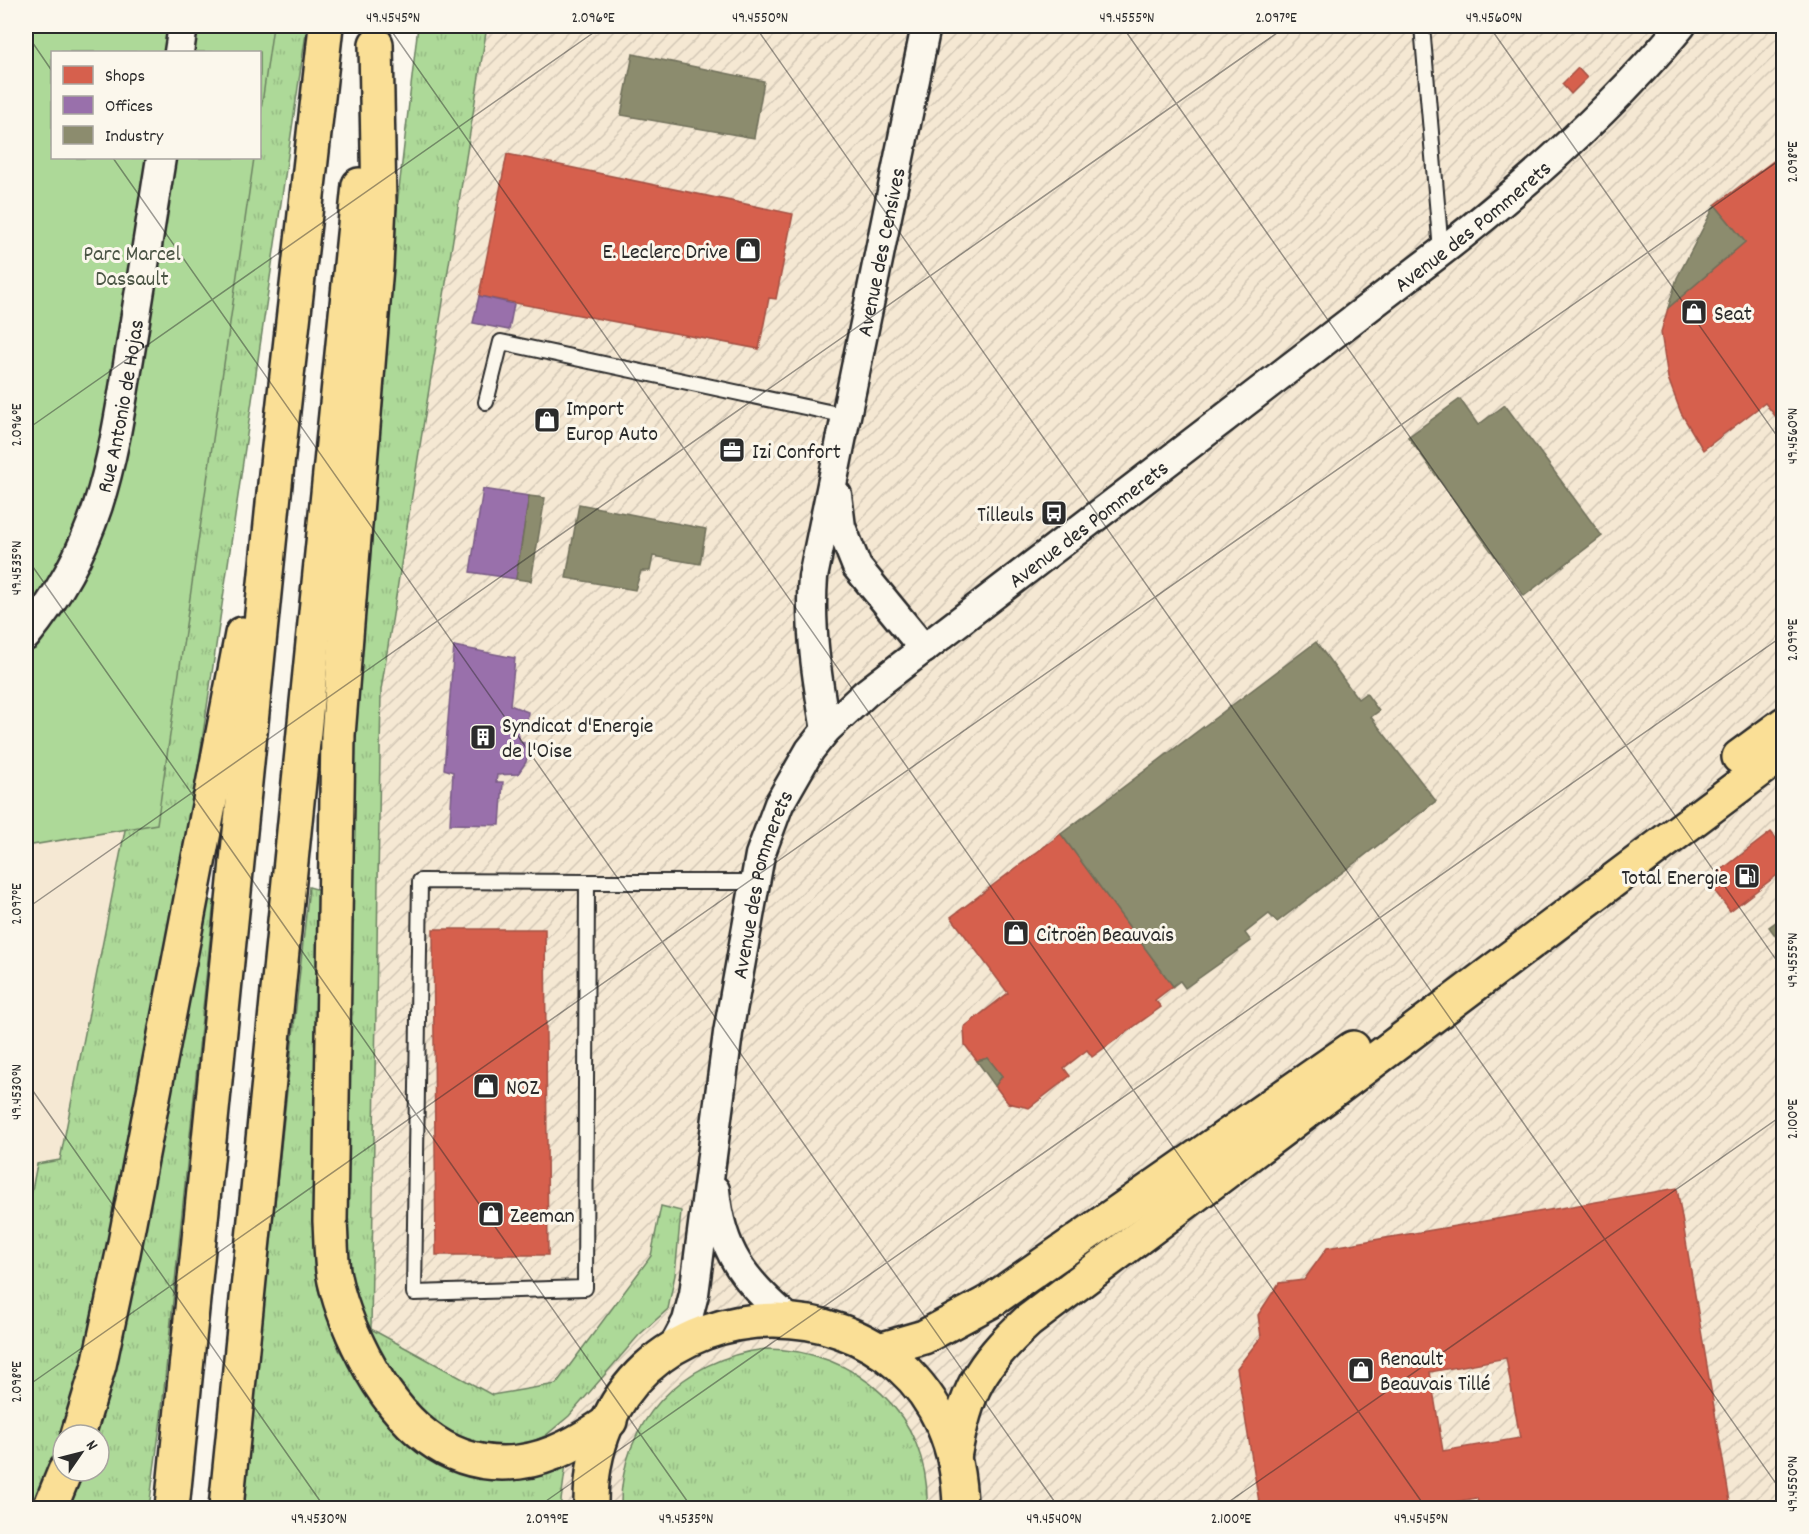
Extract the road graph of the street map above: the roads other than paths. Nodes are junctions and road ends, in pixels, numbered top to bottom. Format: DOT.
graph roads {
  1 [pos="183,26"];
  2 [pos="326,26"];
  3 [pos="926,26"];
  4 [pos="1422,26"];
  5 [pos="1681,26"];
  6 [pos="377,35"];
  7 [pos="179,51"];
  8 [pos="162,159"];
  9 [pos="1442,252"];
  10 [pos="486,402"];
  11 [pos="847,416"];
  12 [pos="276,474"];
  13 [pos="835,478"];
  14 [pos="26,636"];
  15 [pos="924,648"];
  16 [pos="1784,724"];
  17 [pos="826,730"];
  18 [pos="1784,752"];
  19 [pos="587,882"];
  20 [pos="753,882"];
  21 [pos="712,1151"];
  22 [pos="789,1319"];
  23 [pos="879,1350"];
  24 [pos="671,1351"];
  25 [pos="610,1421"];
  26 [pos="82,1423"];
  27 [pos="954,1457"];
  28 [pos="60,1483"];
  29 [pos="50,1509"];
  30 [pos="172,1509"];
  31 [pos="225,1509"];
  32 [pos="591,1509"];
  33 [pos="960,1509"];
  1 -- 7 [label="street"];
  2 -- 12 [label="main road"];
  3 -- 11 [label="street, Avenue des Censives"];
  4 -- 9 [label="lane"];
  5 -- 9 [label="street, Avenue des Pommerets"];
  6 -- 25 [label="main road"];
  6 -- 31 [label="main road"];
  8 -- 14 [label="street, Rue Antonio de Hojas"];
  9 -- 15 [label="street, Avenue des Pommerets"];
  10 -- 11 [label="lane"];
  11 -- 13 [label="street, Avenue des Censives"];
  12 -- 26 [label="main road"];
  12 -- 30 [label="main road"];
  13 -- 15 [label="street, Avenue des Censives"];
  13 -- 17 [label="street, Avenue des Censives"];
  15 -- 17 [label="street, Avenue des Pommerets"];
  16 -- 23 [label="main road"];
  17 -- 20 [label="street, Avenue des Pommerets"];
  18 -- 27 [label="main road"];
  19 -- 19 [label="lane"];
  19 -- 20 [label="lane"];
  20 -- 21 [label="street, Avenue des Pommerets"];
  21 -- 22 [label="street, Avenue des Pommerets"];
  21 -- 24 [label="street, Avenue des Pommerets"];
  22 -- 23 [label="main road"];
  22 -- 24 [label="main road"];
  23 -- 27 [label="main road"];
  24 -- 25 [label="main road"];
  25 -- 32 [label="main road"];
  27 -- 33 [label="main road"];
  28 -- 29 [label="main road"];
}
